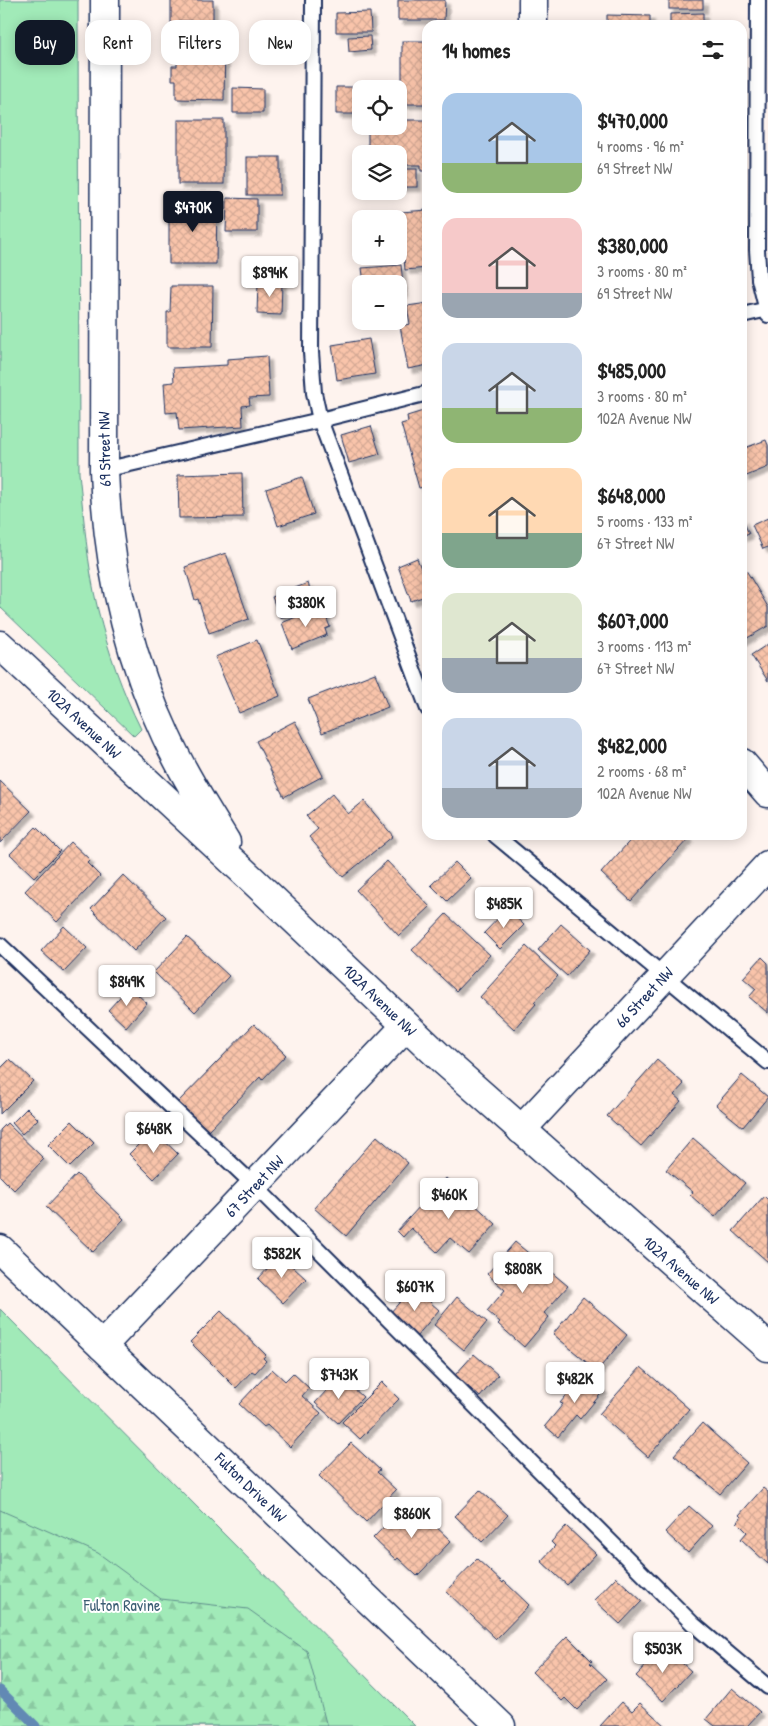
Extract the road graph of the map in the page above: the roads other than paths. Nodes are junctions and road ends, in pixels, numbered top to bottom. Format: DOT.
graph roads {
  1 [pos="105,0"];
  2 [pos="313,0"];
  3 [pos="533,0"];
  4 [pos="758,0"];
  5 [pos="533,20"];
  6 [pos="767,311"];
  7 [pos="747,314"];
  8 [pos="422,394"];
  9 [pos="320,420"];
  10 [pos="104,470"];
  11 [pos="0,645"];
  12 [pos="422,693"];
  13 [pos="747,770"];
  14 [pos="768,793"];
  15 [pos="501,840"];
  16 [pos="768,865"];
  17 [pos="242,870"];
  18 [pos="0,945"];
  19 [pos="664,976"];
  20 [pos="406,1026"];
  21 [pos="768,1062"];
  22 [pos="521,1130"];
  23 [pos="255,1186"];
  24 [pos="0,1249"];
  25 [pos="102,1346"];
  26 [pos="768,1346"];
  27 [pos="768,1687"];
  28 [pos="501,1726"];
  1 -- 10 [label="street, 69 Street NW"];
  2 -- 9 [label="lane"];
  3 -- 5 [label="street"];
  4 -- 6 [label="lane"];
  6 -- 7 [label="lane"];
  8 -- 9 [label="lane"];
  9 -- 10 [label="lane"];
  9 -- 12 [label="lane"];
  10 -- 17 [label="street, 69 Street NW"];
  11 -- 17 [label="street, 102A Avenue NW"];
  13 -- 14 [label="street"];
  15 -- 19 [label="lane"];
  16 -- 19 [label="street, 66 Street NW"];
  17 -- 20 [label="street, 102A Avenue NW"];
  18 -- 23 [label="lane"];
  19 -- 21 [label="lane"];
  19 -- 22 [label="street, 66 Street NW"];
  20 -- 22 [label="street, 102A Avenue NW"];
  20 -- 23 [label="street, 67 Street NW"];
  22 -- 26 [label="street, 102A Avenue NW"];
  23 -- 25 [label="street, 67 Street NW"];
  23 -- 27 [label="lane"];
  24 -- 25 [label="street, Fulton Drive NW"];
  25 -- 28 [label="street, Fulton Drive NW"];
}
